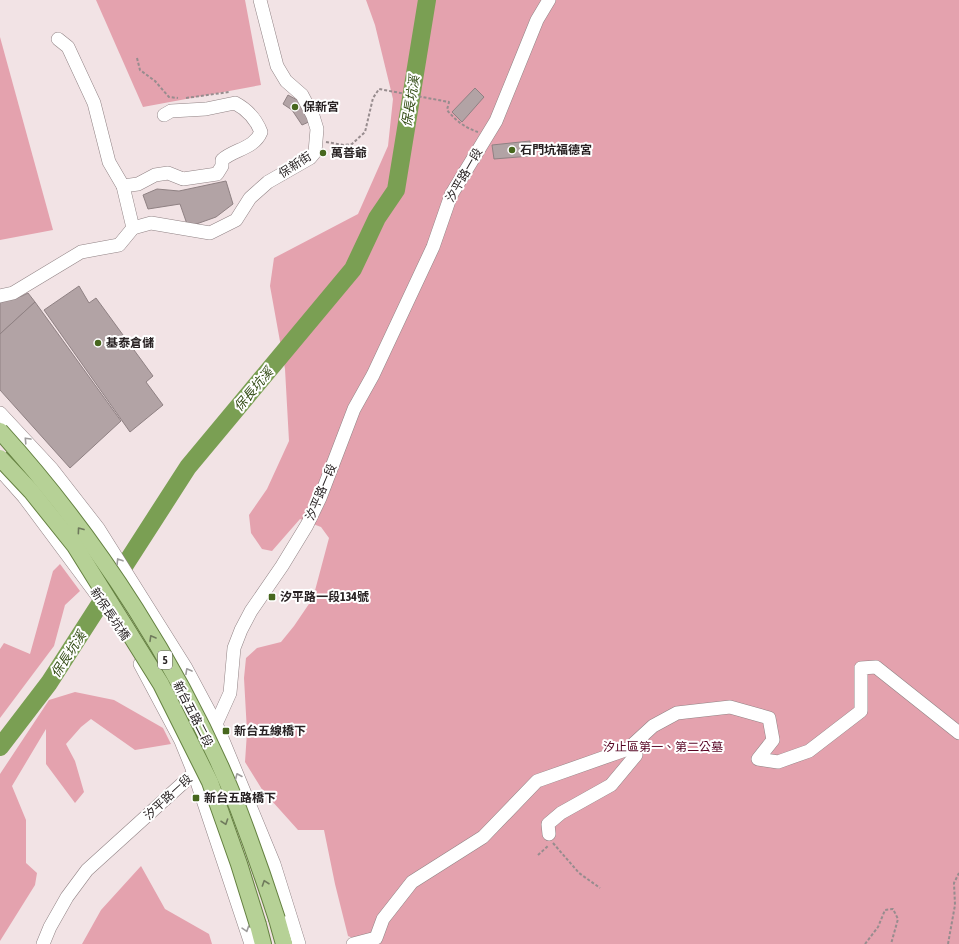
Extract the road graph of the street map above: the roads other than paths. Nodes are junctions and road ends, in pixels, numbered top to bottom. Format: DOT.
graph roads {
  1 [pos="260,0"];
  2 [pos="549,0"];
  3 [pos="58,39"];
  4 [pos="164,115"];
  5 [pos="123,186"];
  6 [pos="133,228"];
  7 [pos="0,296"];
  8 [pos="0,413"];
  9 [pos="0,430"];
  10 [pos="0,458"];
  11 [pos="0,470"];
  12 [pos="217,726"];
  13 [pos="959,733"];
  14 [pos="634,744"];
  15 [pos="194,773"];
  16 [pos="551,838"];
  17 [pos="43,944"];
  18 [pos="251,944"];
  19 [pos="263,944"];
  20 [pos="284,944"];
  21 [pos="299,944"];
  22 [pos="353,944"];
  1 -- 6 [label="street, 保新街"];
  2 -- 12 [label="street, 汐平路一段"];
  3 -- 5 [label="street"];
  4 -- 5 [label="street"];
  5 -- 6 [label="street"];
  6 -- 7 [label="street"];
  12 -- 8 [label="street, one-way"];
  20 -- 9 [label="main road, 新台五路二段 / 5, one-way, bridge"];
  10 -- 19 [label="main road, 新台五路二段 / 5, one-way, bridge"];
  11 -- 15 [label="street, 新保長坑橋"];
  12 -- 15 [label="street, 汐平路一段"];
  21 -- 12 [label="street, one-way"];
  13 -- 14 [label="street"];
  14 -- 16 [label="street"];
  14 -- 22 [label="street"];
  15 -- 17 [label="street, 汐平路一段"];
  15 -- 18 [label="street, 新保長坑橋, one-way"];
}
